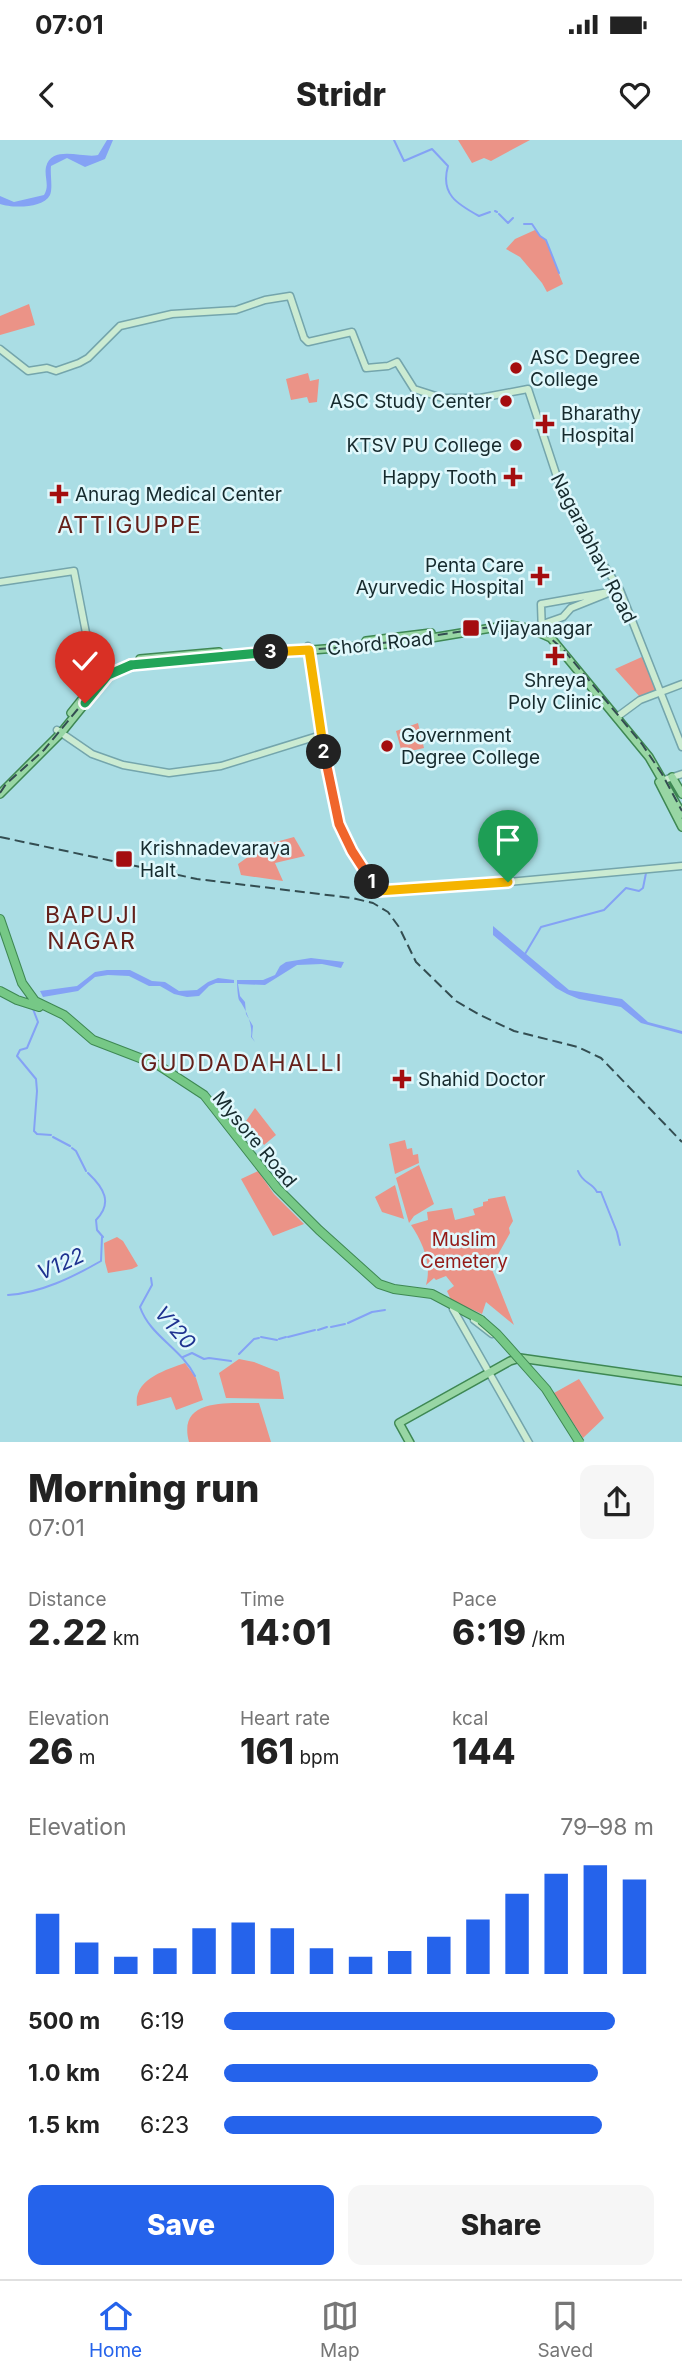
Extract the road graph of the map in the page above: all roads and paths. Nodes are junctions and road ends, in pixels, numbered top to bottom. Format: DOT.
graph roads {
  1 [pos="0,349"];
  2 [pos="0,582"];
  3 [pos="620,590"];
  4 [pos="611,592"];
  5 [pos="543,630"];
  6 [pos="309,648"];
  7 [pos="109,671"];
  8 [pos="682,684"];
  9 [pos="661,693"];
  10 [pos="618,716"];
  11 [pos="59,731"];
  12 [pos="321,735"];
  13 [pos="682,747"];
  14 [pos="682,774"];
  15 [pos="666,779"];
  16 [pos="0,786"];
  17 [pos="0,794"];
  18 [pos="682,794"];
  19 [pos="682,804"];
  20 [pos="682,814"];
  21 [pos="682,827"];
  22 [pos="682,866"];
  23 [pos="0,919"];
  24 [pos="0,991"];
  25 [pos="32,1002"];
  26 [pos="453,1309"];
  27 [pos="477,1320"];
  28 [pos="519,1358"];
  29 [pos="489,1373"];
  30 [pos="682,1380"];
  31 [pos="409,1442"];
  32 [pos="527,1442"];
  33 [pos="578,1442"];
  34 [pos="578,1442"];
  1 -- 3 [label="main road, Nagarabhavi Road"];
  2 -- 7 [label="main road"];
  3 -- 4 [label="main road"];
  3 -- 9 [label="main road, Nagarabhavi Road"];
  4 -- 5 [label="main road"];
  4 -- 5 [label="main road"];
  5 -- 6 [label="main road, Chord Road"];
  5 -- 10 [label="main road, Chord Road"];
  5 -- 10 [label="main road, Chord Road"];
  6 -- 7 [label="main road, Chord Road"];
  6 -- 12 [label="main road"];
  7 -- 11 [label="main road"];
  8 -- 9 [label="main road"];
  9 -- 10 [label="main road"];
  9 -- 13 [label="main road, Nagarabhavi Road"];
  10 -- 15 [label="main road, Chord Road"];
  11 -- 12 [label="main road"];
  11 -- 16 [label="main road"];
  11 -- 17 [label="main road"];
  12 -- 22 [label="main road"];
  14 -- 15 [label="main road"];
  15 -- 18 [label="main road"];
  15 -- 19 [label="main road, Chord Road"];
  15 -- 20 [label="main road, Chord Road"];
  15 -- 21 [label="main road"];
  23 -- 25 [label="highway"];
  24 -- 25 [label="highway, Mysore Road"];
  25 -- 26 [label="highway, Mysore Road"];
  25 -- 27 [label="highway, Mysore Road"];
  26 -- 27 [label="highway, Mysore Road"];
  26 -- 29 [label="main road"];
  27 -- 28 [label="main road"];
  27 -- 33 [label="highway, bridge"];
  28 -- 29 [label="main road"];
  28 -- 30 [label="main road"];
  28 -- 34 [label="main road"];
  29 -- 31 [label="main road"];
  29 -- 32 [label="main road"];
}
